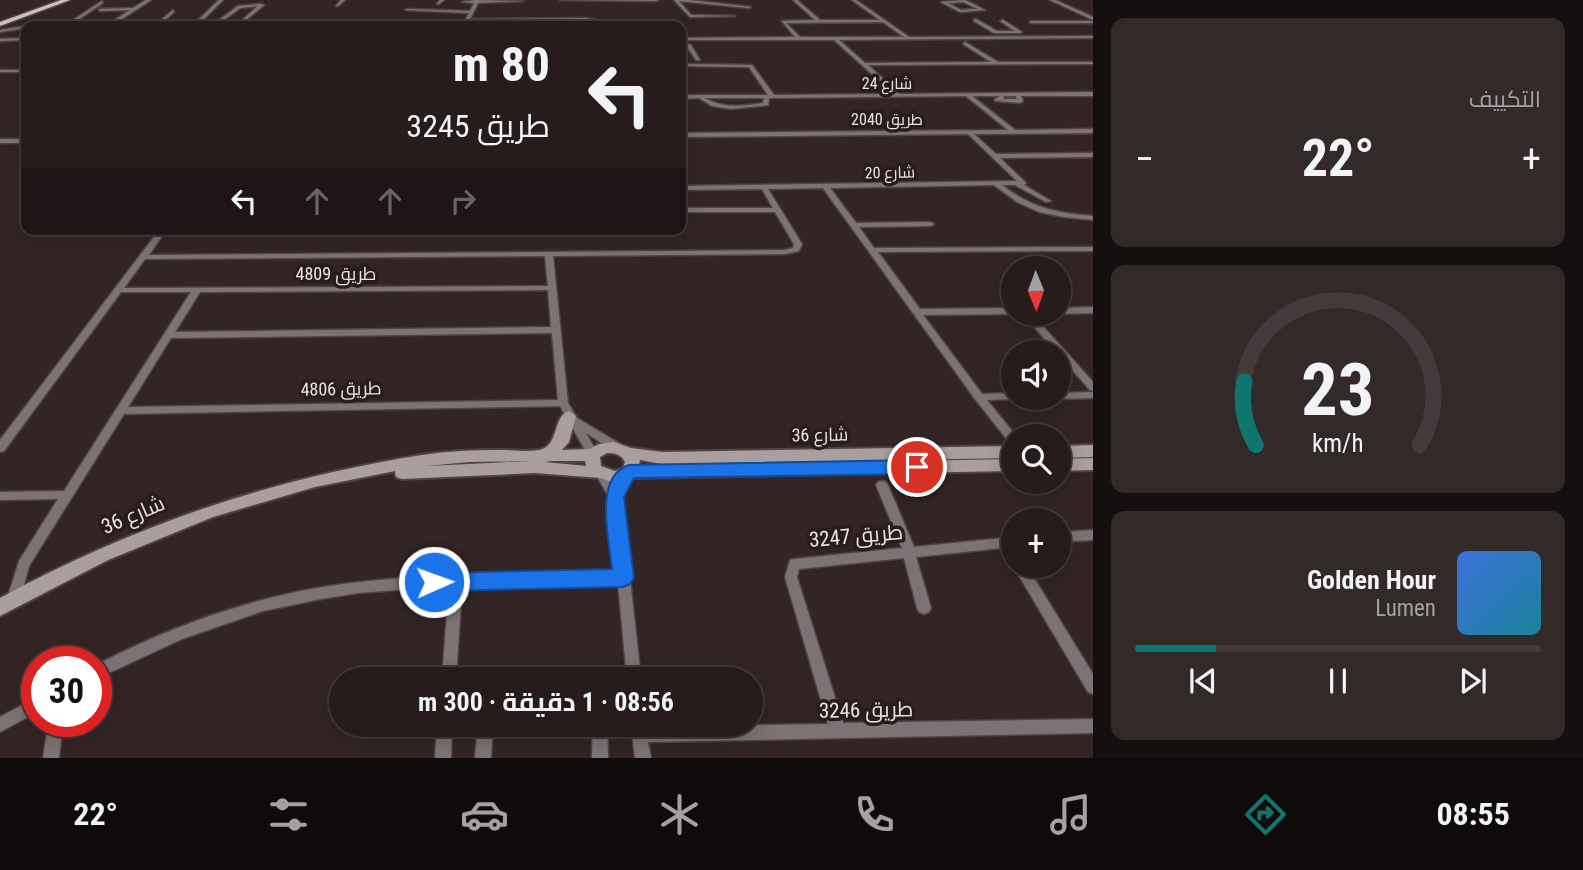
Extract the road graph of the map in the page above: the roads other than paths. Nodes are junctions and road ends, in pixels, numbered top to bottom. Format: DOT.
graph roads {
  1 [pos="55,0"];
  2 [pos="67,0"];
  3 [pos="149,0"];
  4 [pos="221,0"];
  5 [pos="342,0"];
  6 [pos="413,0"];
  7 [pos="442,0"];
  8 [pos="562,0"];
  9 [pos="620,0"];
  10 [pos="656,0"];
  11 [pos="676,0"];
  12 [pos="795,0"];
  13 [pos="854,0"];
  14 [pos="1052,0"];
  15 [pos="266,1"];
  16 [pos="521,1"];
  17 [pos="954,1"];
  18 [pos="102,2"];
  19 [pos="464,2"];
  20 [pos="476,2"];
  21 [pos="697,2"];
  22 [pos="722,2"];
  23 [pos="709,3"];
  24 [pos="261,5"];
  25 [pos="337,5"];
  26 [pos="701,8"];
  27 [pos="745,8"];
  28 [pos="133,9"];
  29 [pos="714,9"];
  30 [pos="100,10"];
  31 [pos="173,11"];
  32 [pos="469,12"];
  33 [pos="721,16"];
  34 [pos="733,16"];
  35 [pos="1093,18"];
  36 [pos="975,20"];
  37 [pos="0,21"];
  38 [pos="73,21"];
  39 [pos="117,21"];
  40 [pos="159,21"];
  41 [pos="199,21"];
  42 [pos="220,21"];
  43 [pos="245,21"];
  44 [pos="467,21"];
  45 [pos="507,21"];
  46 [pos="596,21"];
  47 [pos="818,21"];
  48 [pos="884,21"];
  49 [pos="1031,22"];
  50 [pos="980,23"];
  51 [pos="710,26"];
  52 [pos="21,29"];
  53 [pos="789,30"];
  54 [pos="1049,30"];
  55 [pos="1093,30"];
  56 [pos="0,31"];
  57 [pos="21,31"];
  58 [pos="750,35"];
  59 [pos="1014,35"];
  60 [pos="767,37"];
  61 [pos="1093,37"];
  62 [pos="798,38"];
  63 [pos="835,38"];
  64 [pos="874,38"];
  65 [pos="907,38"];
  66 [pos="21,39"];
  67 [pos="3,40"];
  68 [pos="713,41"];
  69 [pos="686,42"];
  70 [pos="701,43"];
  71 [pos="732,43"];
  72 [pos="880,43"];
  73 [pos="965,43"];
  74 [pos="686,44"];
  75 [pos="698,59"];
  76 [pos="997,63"];
  77 [pos="1093,63"];
  78 [pos="864,64"];
  79 [pos="686,65"];
  80 [pos="0,71"];
  81 [pos="21,71"];
  82 [pos="1093,94"];
  83 [pos="898,95"];
  84 [pos="967,95"];
  85 [pos="769,96"];
  86 [pos="686,97"];
  87 [pos="700,97"];
  88 [pos="1093,131"];
  89 [pos="969,132"];
  90 [pos="1015,132"];
  91 [pos="686,135"];
  92 [pos="0,141"];
  93 [pos="21,141"];
  94 [pos="1092,155"];
  95 [pos="996,156"];
  96 [pos="996,184"];
  97 [pos="1018,184"];
  98 [pos="764,187"];
  99 [pos="826,187"];
  100 [pos="686,188"];
  101 [pos="1048,201"];
  102 [pos="776,210"];
  103 [pos="686,211"];
  104 [pos="1093,218"];
  105 [pos="930,224"];
  106 [pos="854,225"];
  107 [pos="160,235"];
  108 [pos="1093,249"];
  109 [pos="872,250"];
  110 [pos="550,254"];
  111 [pos="145,257"];
  112 [pos="552,288"];
  113 [pos="120,290"];
  114 [pos="197,290"];
  115 [pos="1093,310"];
  116 [pos="1001,311"];
  117 [pos="1071,311"];
  118 [pos="916,312"];
  119 [pos="1038,326"];
  120 [pos="555,330"];
  121 [pos="169,335"];
  122 [pos="1093,388"];
  123 [pos="1093,395"];
  124 [pos="1001,396"];
  125 [pos="1071,396"];
  126 [pos="979,397"];
  127 [pos="566,409"];
  128 [pos="120,411"];
  129 [pos="1001,425"];
  130 [pos="0,448"];
  131 [pos="623,450"];
  132 [pos="1093,451"];
  133 [pos="1071,452"];
  134 [pos="593,454"];
  135 [pos="542,457"];
  136 [pos="1001,457"];
  137 [pos="1001,457"];
  138 [pos="1093,464"];
  139 [pos="1071,465"];
  140 [pos="627,473"];
  141 [pos="600,474"];
  142 [pos="882,485"];
  143 [pos="293,487"];
  144 [pos="67,495"];
  145 [pos="0,496"];
  146 [pos="615,497"];
  147 [pos="1093,535"];
  148 [pos="1071,536"];
  149 [pos="1001,544"];
  150 [pos="907,553"];
  151 [pos="623,578"];
  152 [pos="1027,578"];
  153 [pos="456,582"];
  154 [pos="7,604"];
  155 [pos="924,608"];
  156 [pos="112,665"];
  157 [pos="450,667"];
  158 [pos="633,667"];
  159 [pos="1093,687"];
  160 [pos="21,713"];
  161 [pos="0,725"];
  162 [pos="1093,726"];
  163 [pos="763,731"];
  164 [pos="838,732"];
  165 [pos="54,737"];
  166 [pos="444,737"];
  167 [pos="485,737"];
  168 [pos="600,737"];
  169 [pos="640,737"];
  170 [pos="51,758"];
  171 [pos="443,758"];
  172 [pos="483,758"];
  173 [pos="600,758"];
  174 [pos="643,758"];
  1 -- 37 [label="main road"];
  2 -- 37 [label="main road"];
  3 -- 28 [label="street"];
  4 -- 41 [label="street"];
  5 -- 25 [label="street"];
  6 -- 32 [label="street"];
  7 -- 19 [label="street"];
  8 -- 9 [label="street"];
  9 -- 10 [label="street"];
  11 -- 21 [label="street"];
  11 -- 33 [label="street"];
  12 -- 47 [label="street"];
  13 -- 48 [label="street"];
  14 -- 35 [label="street"];
  15 -- 24 [label="street"];
  16 -- 20 [label="street"];
  17 -- 17 [label="street"];
  18 -- 38 [label="street"];
  19 -- 20 [label="street"];
  20 -- 32 [label="street"];
  21 -- 23 [label="street"];
  21 -- 26 [label="street"];
  22 -- 23 [label="street"];
  22 -- 27 [label="street"];
  23 -- 29 [label="street"];
  24 -- 42 [label="street"];
  24 -- 43 [label="street"];
  28 -- 30 [label="street"];
  28 -- 39 [label="street"];
  31 -- 40 [label="street"];
  32 -- 44 [label="street"];
  33 -- 34 [label="street"];
  33 -- 51 [label="street"];
  35 -- 49 [label="street"];
  36 -- 50 [label="street"];
  45 -- 46 [label="street"];
  47 -- 48 [label="street"];
  47 -- 53 [label="street"];
  48 -- 65 [label="street"];
  50 -- 59 [label="street"];
  50 -- 59 [label="street"];
  52 -- 56 [label="street"];
  53 -- 60 [label="street"];
  53 -- 62 [label="street"];
  54 -- 55 [label="street"];
  57 -- 67 [label="street"];
  58 -- 60 [label="street"];
  59 -- 61 [label="street"];
  59 -- 65 [label="street"];
  60 -- 62 [label="street"];
  60 -- 68 [label="street"];
  62 -- 63 [label="street"];
  63 -- 64 [label="street"];
  63 -- 78 [label="street"];
  64 -- 65 [label="street"];
  64 -- 72 [label="street"];
  66 -- 67 [label="street"];
  68 -- 69 [label="street"];
  68 -- 70 [label="street"];
  68 -- 71 [label="street"];
  73 -- 76 [label="street"];
  74 -- 75 [label="street"];
  76 -- 77 [label="street"];
  76 -- 78 [label="street"];
  78 -- 83 [label="street"];
  79 -- 85 [label="street"];
  80 -- 81 [label="street"];
  82 -- 84 [label="street, شارع 24"];
  83 -- 84 [label="street, شارع 24"];
  83 -- 85 [label="street, شارع 24"];
  84 -- 90 [label="street"];
  85 -- 87 [label="street, شارع 24"];
  85 -- 87 [label="street"];
  86 -- 87 [label="street, شارع 24"];
  88 -- 90 [label="street, طريق 2040"];
  89 -- 90 [label="street, طريق 2040"];
  89 -- 91 [label="street, طريق 2040"];
  89 -- 95 [label="street"];
  92 -- 93 [label="street"];
  94 -- 95 [label="street"];
  95 -- 97 [label="street"];
  96 -- 97 [label="street, شارع 20"];
  96 -- 99 [label="street, شارع 20"];
  96 -- 104 [label="street"];
  97 -- 101 [label="street"];
  98 -- 99 [label="street, شارع 20"];
  98 -- 100 [label="street, شارع 20"];
  98 -- 102 [label="street"];
  99 -- 106 [label="street"];
  102 -- 103 [label="street"];
  102 -- 110 [label="street"];
  105 -- 106 [label="street"];
  106 -- 109 [label="street"];
  107 -- 111 [label="street"];
  108 -- 109 [label="street"];
  109 -- 118 [label="street"];
  110 -- 111 [label="street"];
  110 -- 112 [label="street"];
  111 -- 113 [label="street"];
  112 -- 114 [label="street, طريق 4809"];
  112 -- 120 [label="street"];
  113 -- 114 [label="street, طريق 4809"];
  113 -- 130 [label="street"];
  114 -- 121 [label="street"];
  115 -- 117 [label="street"];
  116 -- 118 [label="street"];
  118 -- 126 [label="street"];
  119 -- 122 [label="street"];
  120 -- 121 [label="street"];
  120 -- 127 [label="street"];
  121 -- 128 [label="street"];
  123 -- 125 [label="street"];
  124 -- 126 [label="street"];
  126 -- 129 [label="street"];
  127 -- 128 [label="street, طريق 4806"];
  127 -- 131 [label="street"];
  127 -- 134 [label="street"];
  127 -- 135 [label="street"];
  128 -- 144 [label="street"];
  131 -- 134 [label="street"];
  131 -- 136 [label="street, شارع 36"];
  131 -- 140 [label="street"];
  132 -- 133 [label="street"];
  134 -- 135 [label="street, شارع 36"];
  134 -- 141 [label="street"];
  135 -- 143 [label="street, شارع 36"];
  137 -- 140 [label="street, شارع 36"];
  138 -- 139 [label="street"];
  140 -- 141 [label="street"];
  140 -- 146 [label="street"];
  141 -- 143 [label="street, شارع 36"];
  141 -- 146 [label="street"];
  142 -- 150 [label="street"];
  143 -- 154 [label="street, شارع 36"];
  144 -- 145 [label="street"];
  144 -- 154 [label="street"];
  146 -- 151 [label="street"];
  147 -- 148 [label="street"];
  149 -- 150 [label="street, طريق 3247"];
  150 -- 155 [label="street"];
  150 -- 164 [label="street, طريق 3247"];
  151 -- 153 [label="street"];
  151 -- 158 [label="street"];
  152 -- 159 [label="street"];
  153 -- 156 [label="street"];
  153 -- 157 [label="street"];
  160 -- 161 [label="street"];
  162 -- 164 [label="street, طريق 3246"];
  163 -- 164 [label="street, طريق 3246"];
  165 -- 170 [label="street"];
  166 -- 171 [label="street"];
  167 -- 172 [label="street"];
  168 -- 173 [label="street"];
  169 -- 174 [label="street"];
}
